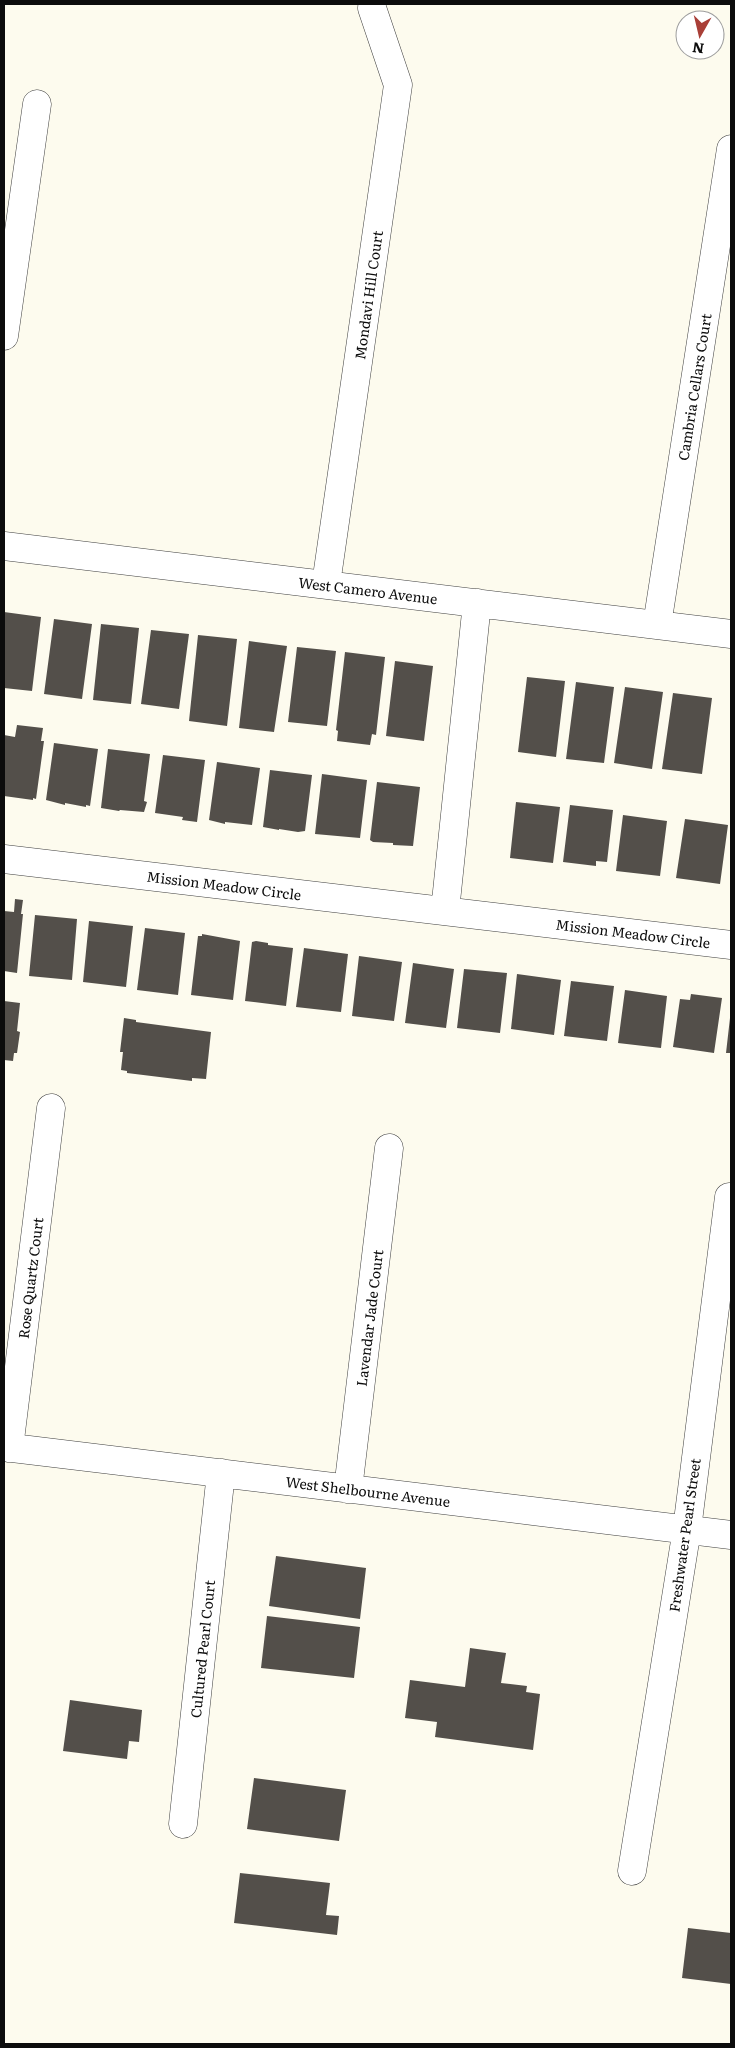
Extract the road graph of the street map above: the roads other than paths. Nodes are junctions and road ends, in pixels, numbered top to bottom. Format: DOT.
graph roads {
  1 [pos="372,8"];
  2 [pos="37,104"];
  3 [pos="731,149"];
  4 [pos="4,336"];
  5 [pos="4,546"];
  6 [pos="326,584"];
  7 [pos="477,603"];
  8 [pos="657,625"];
  9 [pos="731,634"];
  10 [pos="4,859"];
  11 [pos="444,911"];
  12 [pos="731,944"];
  13 [pos="51,1108"];
  14 [pos="389,1148"];
  15 [pos="729,1197"];
  16 [pos="7,1448"];
  17 [pos="221,1473"];
  18 [pos="348,1489"];
  19 [pos="687,1529"];
  20 [pos="731,1535"];
  21 [pos="183,1824"];
  22 [pos="632,1872"];
  1 -- 6 [label="street, Mondavi Hill Court"];
  2 -- 4 [label="street"];
  3 -- 8 [label="street, Cambria Cellars Court"];
  5 -- 6 [label="street, West Camero Avenue"];
  6 -- 7 [label="street, West Camero Avenue"];
  7 -- 8 [label="street, West Camero Avenue"];
  7 -- 11 [label="street"];
  8 -- 9 [label="street, West Camero Avenue"];
  10 -- 11 [label="street, Mission Meadow Circle"];
  11 -- 12 [label="street, Mission Meadow Circle"];
  13 -- 16 [label="street, Rose Quartz Court"];
  14 -- 18 [label="street, Lavendar Jade Court"];
  15 -- 19 [label="street, Freshwater Pearl Street"];
  16 -- 17 [label="street, West Shelbourne Avenue"];
  17 -- 18 [label="street, West Shelbourne Avenue"];
  17 -- 21 [label="street, Cultured Pearl Court"];
  18 -- 19 [label="street, West Shelbourne Avenue"];
  19 -- 20 [label="street, West Shelbourne Avenue"];
  19 -- 22 [label="street, Freshwater Pearl Street"];
}
